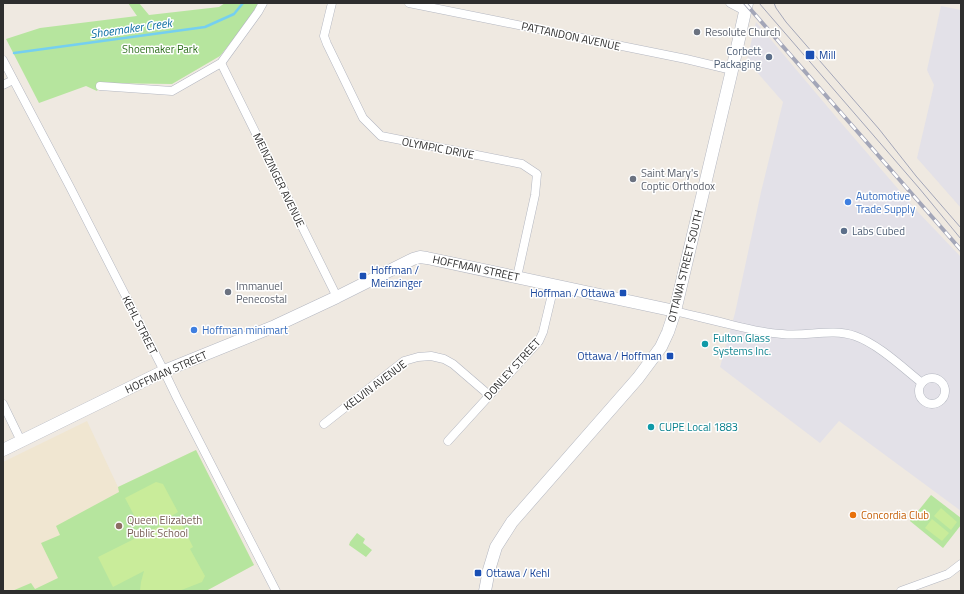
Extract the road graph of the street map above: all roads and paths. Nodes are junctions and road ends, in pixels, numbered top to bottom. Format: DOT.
graph roads {
  1 [pos="263,3"];
  2 [pos="332,3"];
  3 [pos="409,3"];
  4 [pos="730,3"];
  5 [pos="746,7"];
  6 [pos="3,60"];
  7 [pos="221,63"];
  8 [pos="732,70"];
  9 [pos="13,80"];
  10 [pos="3,85"];
  11 [pos="100,86"];
  12 [pos="517,277"];
  13 [pos="554,286"];
  14 [pos="337,297"];
  15 [pos="675,311"];
  16 [pos="164,371"];
  17 [pos="922,383"];
  18 [pos="489,395"];
  19 [pos="3,404"];
  20 [pos="324,424"];
  21 [pos="21,441"];
  22 [pos="448,441"];
  23 [pos="3,450"];
  24 [pos="961,564"];
  25 [pos="276,591"];
  26 [pos="484,591"];
  27 [pos="901,591"];
  1 -- 7 [label="street"];
  2 -- 12 [label="street, OLYMPIC DRIVE"];
  3 -- 8 [label="street, PATTANDON AVENUE"];
  4 -- 5 [label="street"];
  5 -- 8 [label="street, OTTAWA STREET SOUTH"];
  6 -- 9 [label="street, KEHL STREET"];
  7 -- 11 [label="street"];
  7 -- 14 [label="street, MEINZINGER AVENUE"];
  8 -- 15 [label="street, OTTAWA STREET SOUTH"];
  9 -- 10 [label="street"];
  9 -- 16 [label="street, KEHL STREET"];
  12 -- 13 [label="street, HOFFMAN STREET"];
  12 -- 14 [label="street, HOFFMAN STREET"];
  13 -- 15 [label="street, HOFFMAN STREET"];
  13 -- 18 [label="street, DONLEY STREET"];
  14 -- 16 [label="street, HOFFMAN STREET"];
  15 -- 17 [label="street, HOFFMAN STREET"];
  15 -- 26 [label="street, OTTAWA STREET SOUTH"];
  16 -- 21 [label="street, HOFFMAN STREET"];
  16 -- 25 [label="street, KEHL STREET"];
  18 -- 20 [label="street, KELVIN AVENUE"];
  18 -- 22 [label="street, DONLEY STREET"];
  19 -- 21 [label="street"];
  21 -- 23 [label="street, HOFFMAN STREET"];
  24 -- 27 [label="street"];
}
